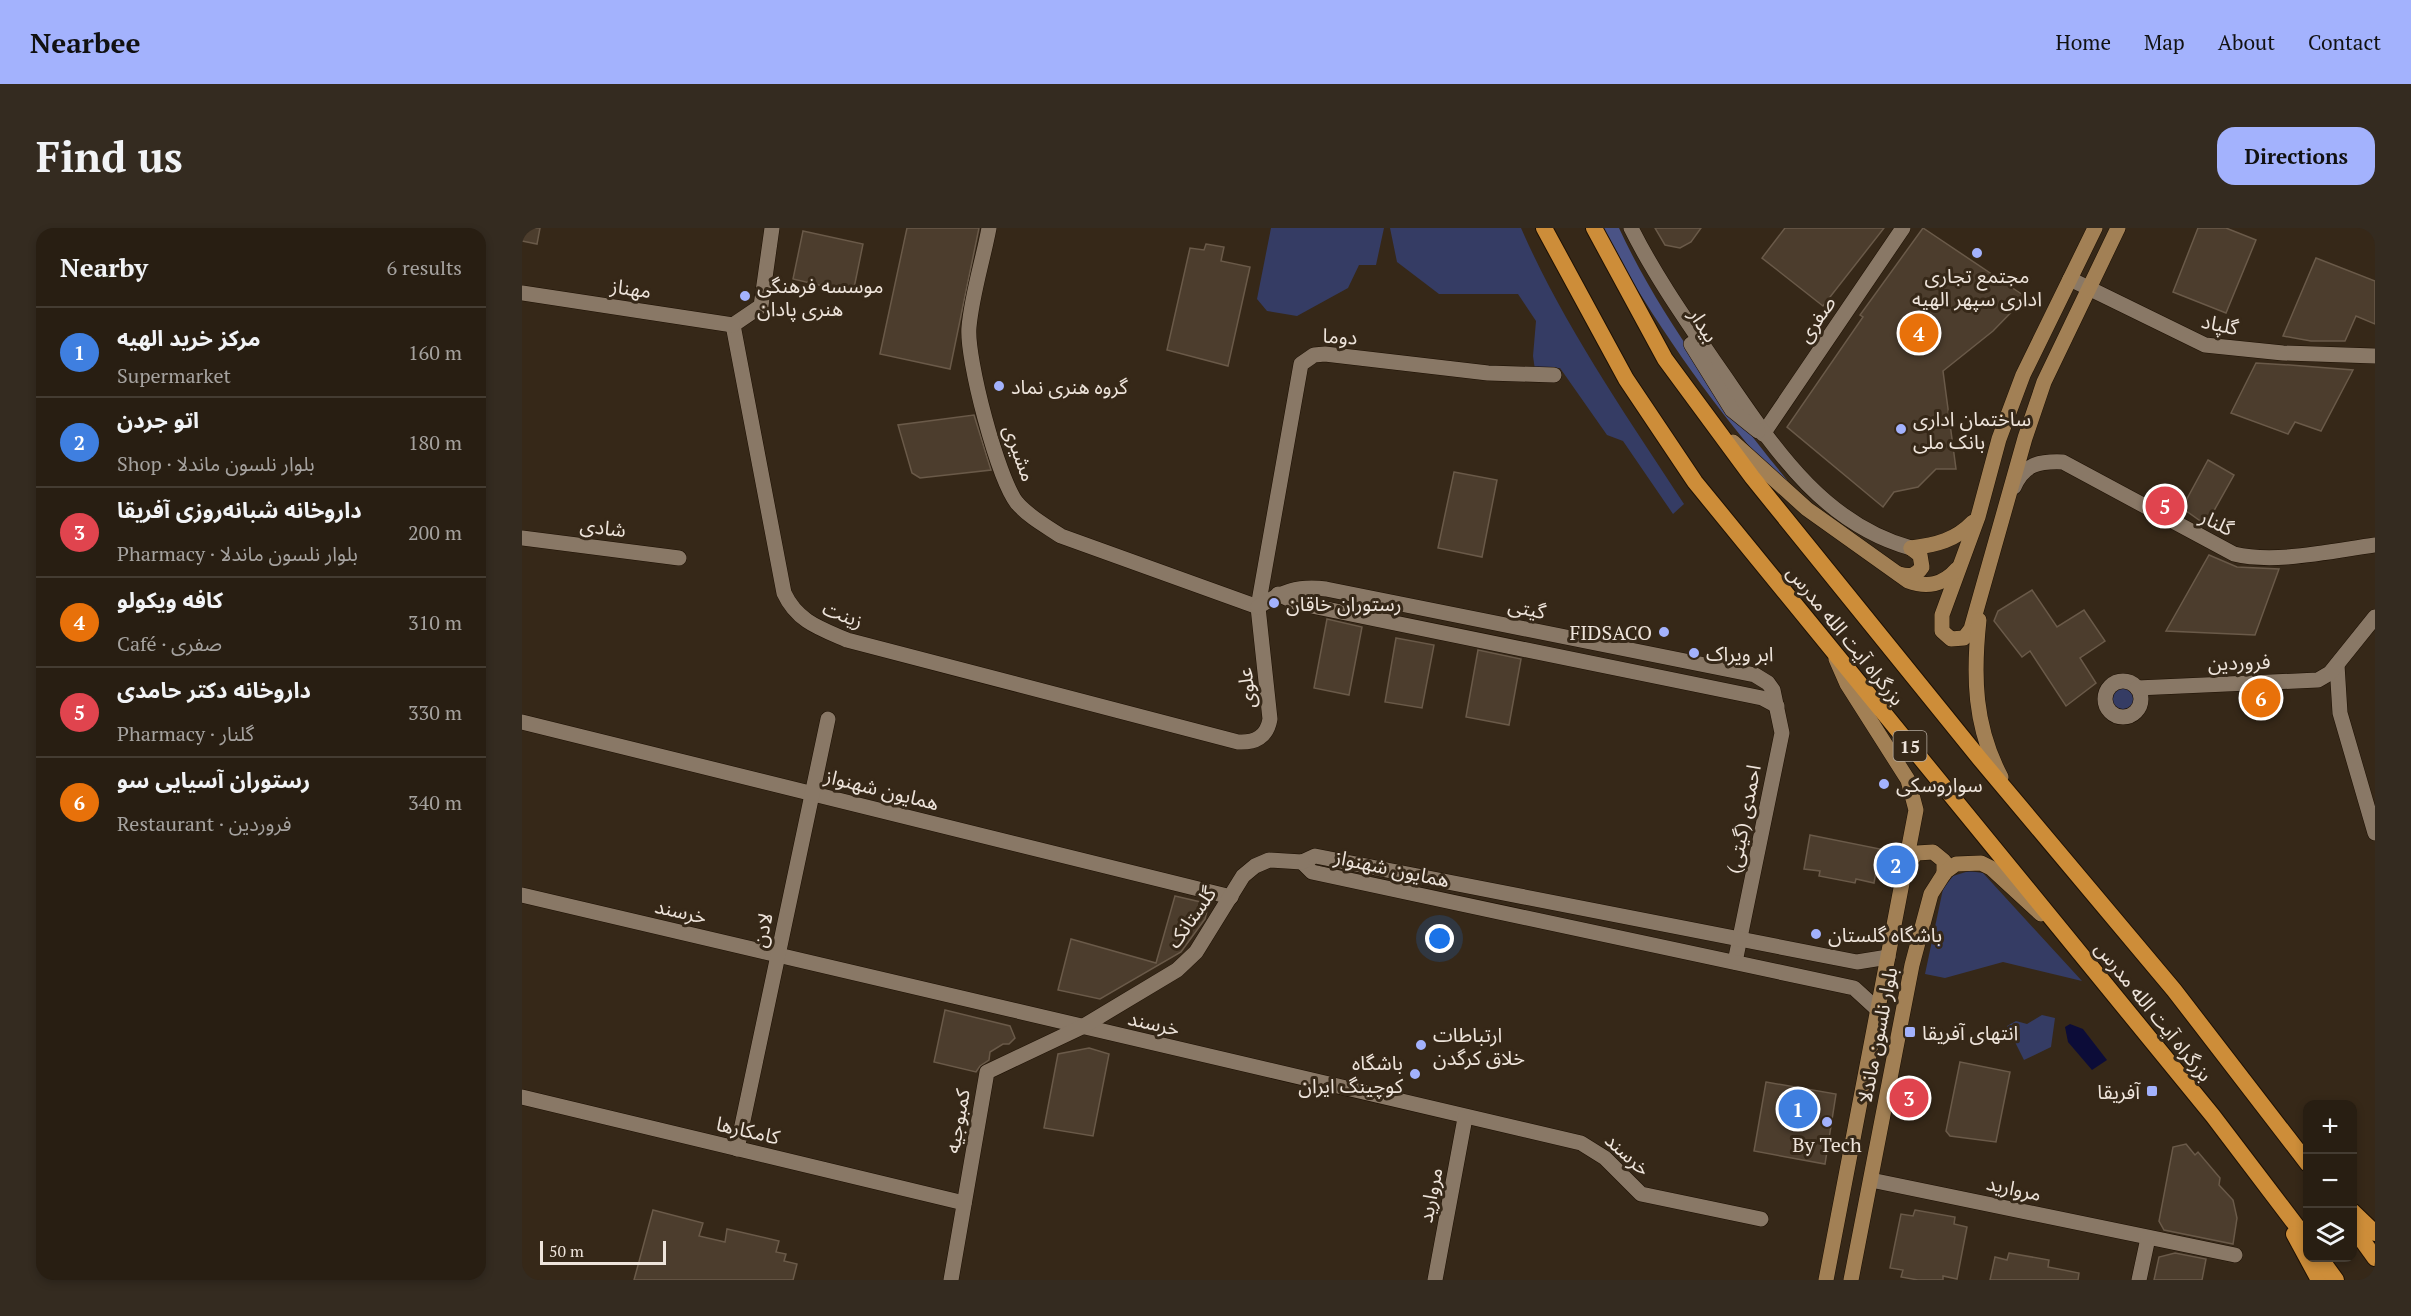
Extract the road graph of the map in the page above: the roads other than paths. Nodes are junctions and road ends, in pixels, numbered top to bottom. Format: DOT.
graph roads {
  1 [pos="772,228"];
  2 [pos="989,228"];
  3 [pos="1545,228"];
  4 [pos="1594,228"];
  5 [pos="1622,228"];
  6 [pos="1631,228"];
  7 [pos="1903,228"];
  8 [pos="2095,228"];
  9 [pos="2118,228"];
  10 [pos="2070,279"];
  11 [pos="2089,288"];
  12 [pos="522,293"];
  13 [pos="734,325"];
  14 [pos="2375,356"];
  15 [pos="1554,375"];
  16 [pos="1700,407"];
  17 [pos="1763,434"];
  18 [pos="2006,503"];
  19 [pos="1978,518"];
  20 [pos="522,537"];
  21 [pos="2375,545"];
  22 [pos="1911,548"];
  23 [pos="679,558"];
  24 [pos="1960,564"];
  25 [pos="1897,573"];
  26 [pos="1983,589"];
  27 [pos="1258,607"];
  28 [pos="2375,616"];
  29 [pos="1832,651"];
  30 [pos="2337,665"];
  31 [pos="2137,688"];
  32 [pos="1777,706"];
  33 [pos="828,719"];
  34 [pos="522,722"];
  35 [pos="1238,742"];
  36 [pos="812,793"];
  37 [pos="2012,798"];
  38 [pos="2375,833"];
  39 [pos="1309,863"];
  40 [pos="1905,870"];
  41 [pos="1944,874"];
  42 [pos="522,895"];
  43 [pos="1231,897"];
  44 [pos="2067,938"];
  45 [pos="1741,940"];
  46 [pos="778,955"];
  47 [pos="1888,957"];
  48 [pos="1735,962"];
  49 [pos="1878,1010"];
  50 [pos="1082,1027"];
  51 [pos="522,1097"];
  52 [pos="1465,1118"];
  53 [pos="737,1149"];
  54 [pos="2303,1159"];
  55 [pos="1870,1180"];
  56 [pos="2276,1199"];
  57 [pos="963,1203"];
  58 [pos="2357,1215"];
  59 [pos="1761,1219"];
  60 [pos="2375,1233"];
  61 [pos="2357,1234"];
  62 [pos="2303,1236"];
  63 [pos="2148,1238"];
  64 [pos="2235,1255"];
  65 [pos="2375,1258"];
  66 [pos="2323,1262"];
  67 [pos="951,1280"];
  68 [pos="1435,1280"];
  69 [pos="1826,1280"];
  70 [pos="1851,1280"];
  71 [pos="2139,1280"];
  72 [pos="2319,1280"];
  73 [pos="2336,1280"];
  1 -- 13 [label="street"];
  2 -- 27 [label="street, مشیری"];
  3 -- 29 [label="highway, بزرگراه آیت الله مدرس / 15"];
  4 -- 16 [label="highway, بزرگراه آیت الله مدرس / 15"];
  5 -- 17 [label="street, بیدار"];
  6 -- 17 [label="street, بیدار"];
  7 -- 17 [label="street, صفری"];
  8 -- 10 [label="main road"];
  9 -- 11 [label="main road"];
  10 -- 11 [label="street, گلپاد"];
  10 -- 19 [label="main road"];
  11 -- 14 [label="street, گلپاد"];
  11 -- 18 [label="main road"];
  12 -- 13 [label="street, مهناز"];
  13 -- 35 [label="street, زینت"];
  15 -- 27 [label="street, دوما"];
  16 -- 25 [label="main road"];
  16 -- 37 [label="highway, بزرگراه آیت الله مدرس / 15"];
  17 -- 22 [label="street, بیدار"];
  18 -- 21 [label="street, گلنار"];
  18 -- 26 [label="main road"];
  19 -- 22 [label="main road"];
  19 -- 24 [label="main road"];
  20 -- 23 [label="street, شادی"];
  22 -- 25 [label="main road"];
  24 -- 25 [label="main road"];
  24 -- 26 [label="main road"];
  26 -- 37 [label="main road"];
  27 -- 32 [label="street, گیتی"];
  27 -- 35 [label="street, علوی"];
  28 -- 30 [label="street"];
  29 -- 40 [label="main road, بلوار نلسون ماندلا"];
  29 -- 44 [label="highway, بزرگراه آیت الله مدرس / 15"];
  30 -- 31 [label="street, فروردین"];
  30 -- 38 [label="street"];
  32 -- 45 [label="street, احمدی (گیتی)"];
  33 -- 36 [label="street, لادن"];
  34 -- 36 [label="street, همایون شهنواز"];
  36 -- 43 [label="street, همایون شهنواز"];
  36 -- 46 [label="street, لادن"];
  37 -- 54 [label="highway, بزرگراه آیت الله مدرس / 15"];
  39 -- 43 [label="street, گلستانک"];
  39 -- 45 [label="street, همایون شهنواز"];
  39 -- 48 [label="street, همایون شهنواز"];
  40 -- 41 [label="main road"];
  40 -- 47 [label="main road, بلوار نلسون ماندلا"];
  41 -- 44 [label="main road"];
  41 -- 55 [label="main road, بلوار نلسون ماندلا"];
  42 -- 46 [label="street, خرسند"];
  43 -- 50 [label="street, گلستانک"];
  44 -- 56 [label="highway, بزرگراه آیت الله مدرس / 15"];
  45 -- 47 [label="street, همایون شهنواز"];
  45 -- 48 [label="street"];
  46 -- 50 [label="street, خرسند"];
  46 -- 53 [label="street, لادن"];
  47 -- 49 [label="main road, بلوار نلسون ماندلا"];
  48 -- 49 [label="street, همایون شهنواز"];
  49 -- 69 [label="main road, بلوار نلسون ماندلا"];
  50 -- 52 [label="street, خرسند"];
  50 -- 57 [label="street, کمبوجیه"];
  51 -- 53 [label="street, کامکارها"];
  52 -- 59 [label="street, خرسند"];
  52 -- 68 [label="street, مروارید"];
  53 -- 57 [label="street, کامکارها"];
  55 -- 63 [label="street, مروارید"];
  55 -- 70 [label="main road, بلوار نلسون ماندلا"];
  56 -- 62 [label="highway, بزرگراه آیت الله مدرس / 15"];
  56 -- 72 [label="highway"];
  57 -- 67 [label="street, کمبوجیه"];
  58 -- 60 [label="highway"];
  61 -- 65 [label="highway"];
  63 -- 64 [label="street, مروارید"];
  63 -- 71 [label="street"];
  66 -- 73 [label="highway"];
}
